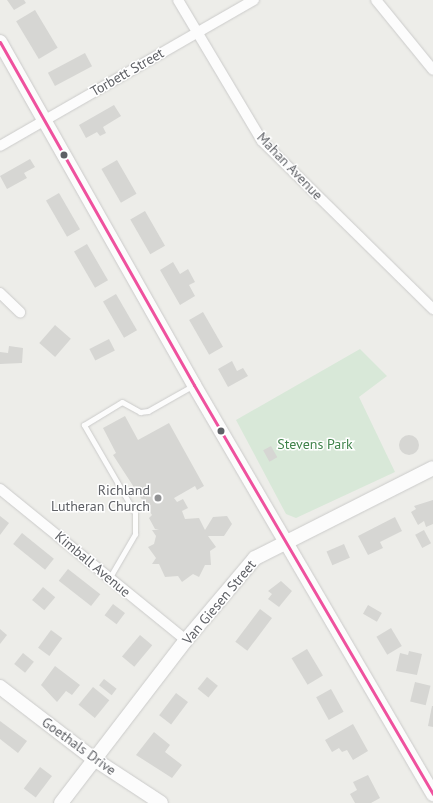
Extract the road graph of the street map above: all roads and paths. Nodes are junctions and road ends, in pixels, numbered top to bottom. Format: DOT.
graph roads {
  1 [pos="178,0"];
  2 [pos="254,0"];
  3 [pos="376,0"];
  4 [pos="197,33"];
  5 [pos="0,42"];
  6 [pos="433,70"];
  7 [pos="45,120"];
  8 [pos="0,146"];
  9 [pos="0,293"];
  10 [pos="433,309"];
  11 [pos="20,312"];
  12 [pos="194,385"];
  13 [pos="433,468"];
  14 [pos="0,489"];
  15 [pos="286,541"];
  16 [pos="110,577"];
  17 [pos="186,640"];
  18 [pos="0,687"];
  19 [pos="94,759"];
  20 [pos="433,794"];
  21 [pos="61,803"];
  22 [pos="161,803"];
  1 -- 4 [label="street, Mahan Avenue"];
  2 -- 4 [label="street, Torbett Street"];
  3 -- 6 [label="street"];
  4 -- 7 [label="street, Torbett Street"];
  4 -- 10 [label="street, Mahan Avenue"];
  5 -- 7 [label="main road"];
  7 -- 8 [label="street, Torbett Street"];
  7 -- 12 [label="main road"];
  9 -- 11 [label="street"];
  12 -- 15 [label="main road"];
  12 -- 16 [label="lane"];
  13 -- 15 [label="main road, Van Giesen Street"];
  14 -- 16 [label="street, Kimball Avenue"];
  15 -- 17 [label="main road, Van Giesen Street"];
  15 -- 20 [label="main road"];
  16 -- 17 [label="street, Kimball Avenue"];
  17 -- 19 [label="main road, Van Giesen Street"];
  18 -- 19 [label="main road, Goethals Drive"];
  19 -- 21 [label="main road, Van Giesen Street"];
  19 -- 22 [label="main road, Goethals Drive"];
}
